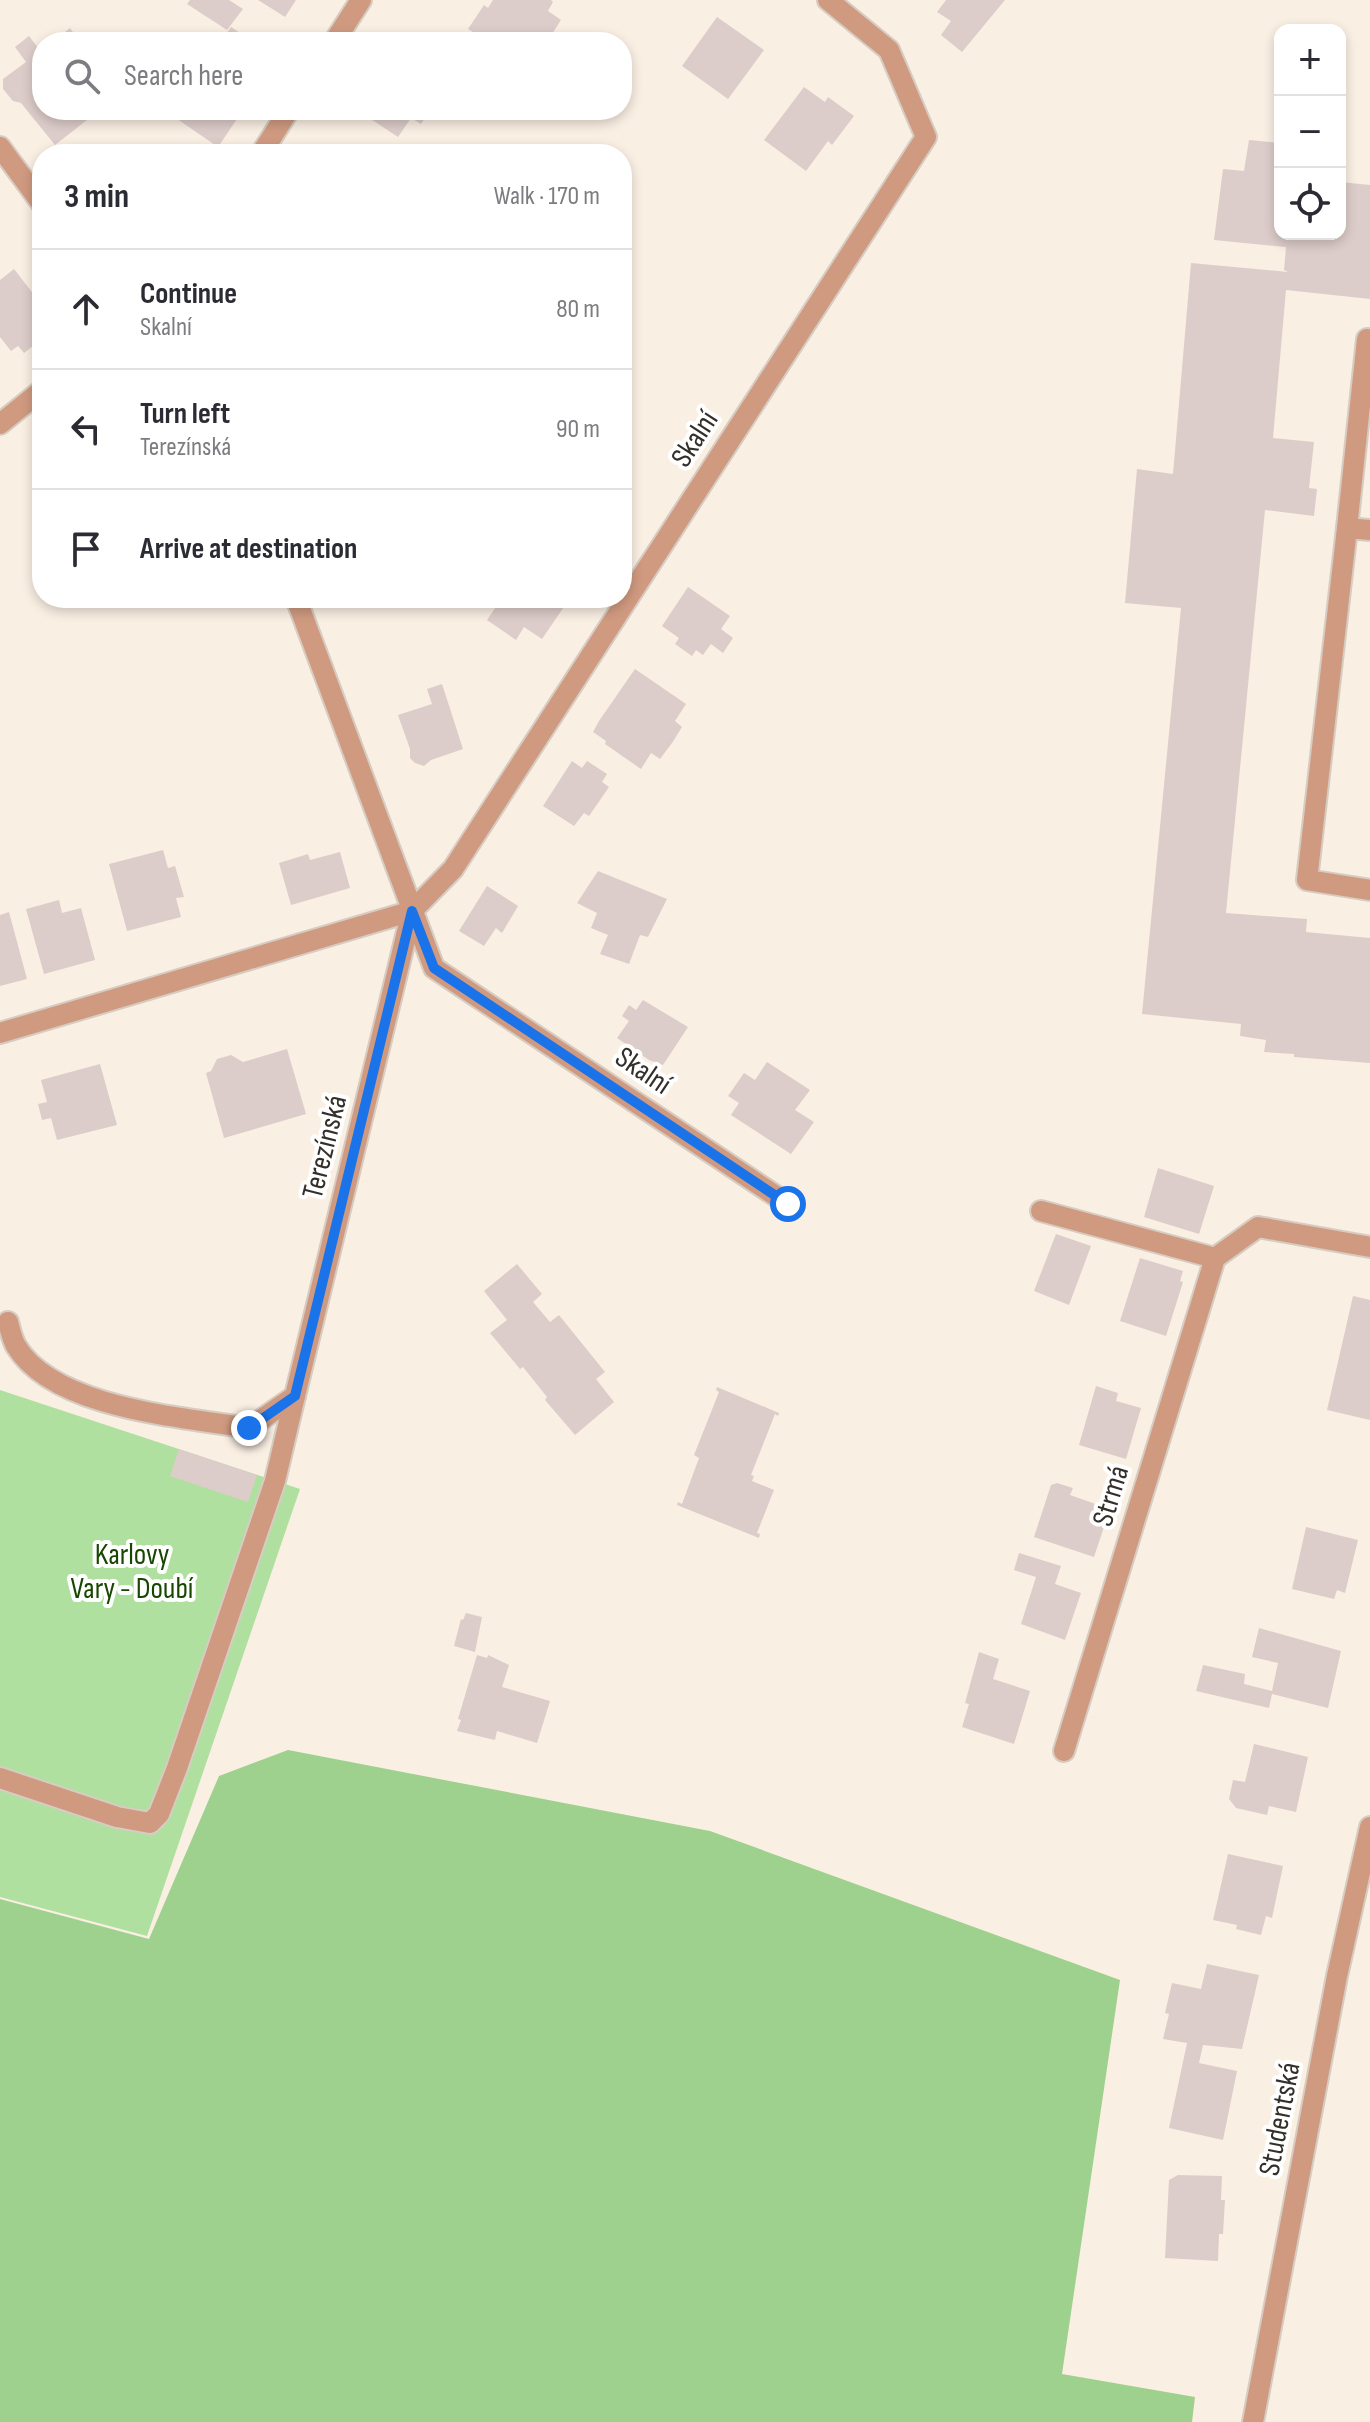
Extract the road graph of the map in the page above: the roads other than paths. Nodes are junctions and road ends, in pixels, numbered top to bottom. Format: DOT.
graph roads {
  1 [pos="361,0"];
  2 [pos="828,0"];
  3 [pos="340,32"];
  4 [pos="283,120"];
  5 [pos="267,144"];
  6 [pos="0,147"];
  7 [pos="32,190"];
  8 [pos="1367,339"];
  9 [pos="32,398"];
  10 [pos="0,424"];
  11 [pos="1347,528"];
  12 [pos="1370,530"];
  13 [pos="632,592"];
  14 [pos="300,608"];
  15 [pos="622,608"];
  16 [pos="1370,890"];
  17 [pos="412,911"];
  18 [pos="0,1033"];
  19 [pos="788,1204"];
  20 [pos="1041,1211"];
  21 [pos="1370,1247"];
  22 [pos="1215,1258"];
  23 [pos="8,1322"];
  24 [pos="295,1396"];
  25 [pos="1064,1751"];
  26 [pos="0,1778"];
  27 [pos="1370,1827"];
  28 [pos="1253,2422"];
  1 -- 3 [label="street"];
  2 -- 13 [label="street, Skalní"];
  4 -- 5 [label="street"];
  6 -- 7 [label="street"];
  8 -- 11 [label="street"];
  9 -- 10 [label="street"];
  11 -- 12 [label="street"];
  11 -- 16 [label="street"];
  14 -- 17 [label="street"];
  15 -- 17 [label="street, Skalní"];
  17 -- 18 [label="street, Skalní"];
  17 -- 19 [label="street, Skalní"];
  17 -- 24 [label="street, Terezínská"];
  20 -- 22 [label="street"];
  21 -- 22 [label="street"];
  22 -- 25 [label="street, Strmá"];
  23 -- 24 [label="street"];
  24 -- 26 [label="street, Terezínská"];
  27 -- 28 [label="street, Studentská"];
}
